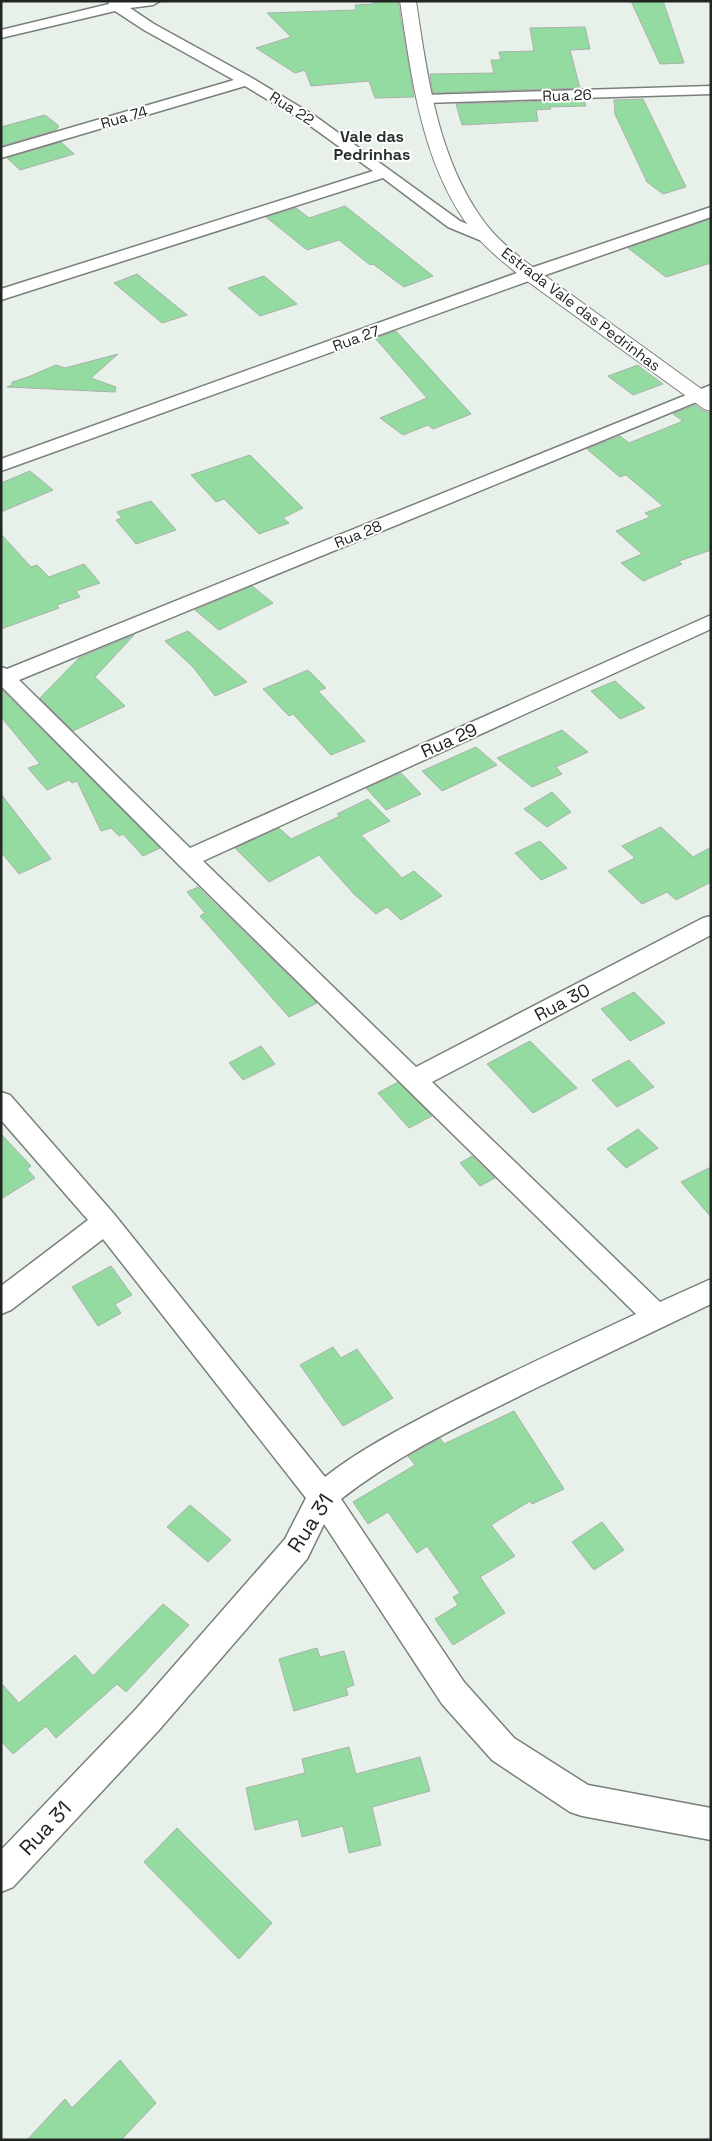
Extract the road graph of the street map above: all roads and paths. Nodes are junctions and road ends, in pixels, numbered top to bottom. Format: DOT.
graph roads {
  1 [pos="153,1"];
  2 [pos="408,1"];
  3 [pos="116,3"];
  4 [pos="1,34"];
  5 [pos="247,81"];
  6 [pos="711,90"];
  7 [pos="424,99"];
  8 [pos="1,153"];
  9 [pos="385,172"];
  10 [pos="711,212"];
  11 [pos="489,239"];
  12 [pos="531,274"];
  13 [pos="1,295"];
  14 [pos="707,397"];
  15 [pos="1,465"];
  16 [pos="711,621"];
  17 [pos="2,677"];
  18 [pos="187,859"];
  19 [pos="711,924"];
  20 [pos="414,1080"];
  21 [pos="1,1102"];
  22 [pos="105,1222"];
  23 [pos="711,1291"];
  24 [pos="1,1302"];
  25 [pos="656,1316"];
  26 [pos="322,1496"];
  27 [pos="711,1824"];
  28 [pos="1,1875"];
  1 -- 3 [label="street"];
  2 -- 7 [label="main road, Estrada Vale das Pedrinhas"];
  3 -- 4 [label="street"];
  3 -- 5 [label="street, Rua 22"];
  5 -- 8 [label="street, Rua 74"];
  5 -- 9 [label="street, Rua 22"];
  6 -- 7 [label="street, Rua 26"];
  7 -- 11 [label="main road, Estrada Vale das Pedrinhas"];
  9 -- 11 [label="street, Rua 22"];
  9 -- 13 [label="street"];
  10 -- 12 [label="street, Rua 27"];
  11 -- 12 [label="main road, Estrada Vale das Pedrinhas"];
  12 -- 14 [label="main road, Estrada Vale das Pedrinhas"];
  12 -- 15 [label="street, Rua 27"];
  14 -- 17 [label="street, Rua 28"];
  16 -- 18 [label="street, Rua 29"];
  17 -- 18 [label="street"];
  18 -- 20 [label="street"];
  19 -- 20 [label="street, Rua 30"];
  20 -- 25 [label="street"];
  21 -- 22 [label="street"];
  22 -- 24 [label="street"];
  22 -- 26 [label="street"];
  23 -- 25 [label="street, Rua 31"];
  25 -- 26 [label="street, Rua 31"];
  26 -- 27 [label="street"];
  26 -- 28 [label="street, Rua 31"];
}
